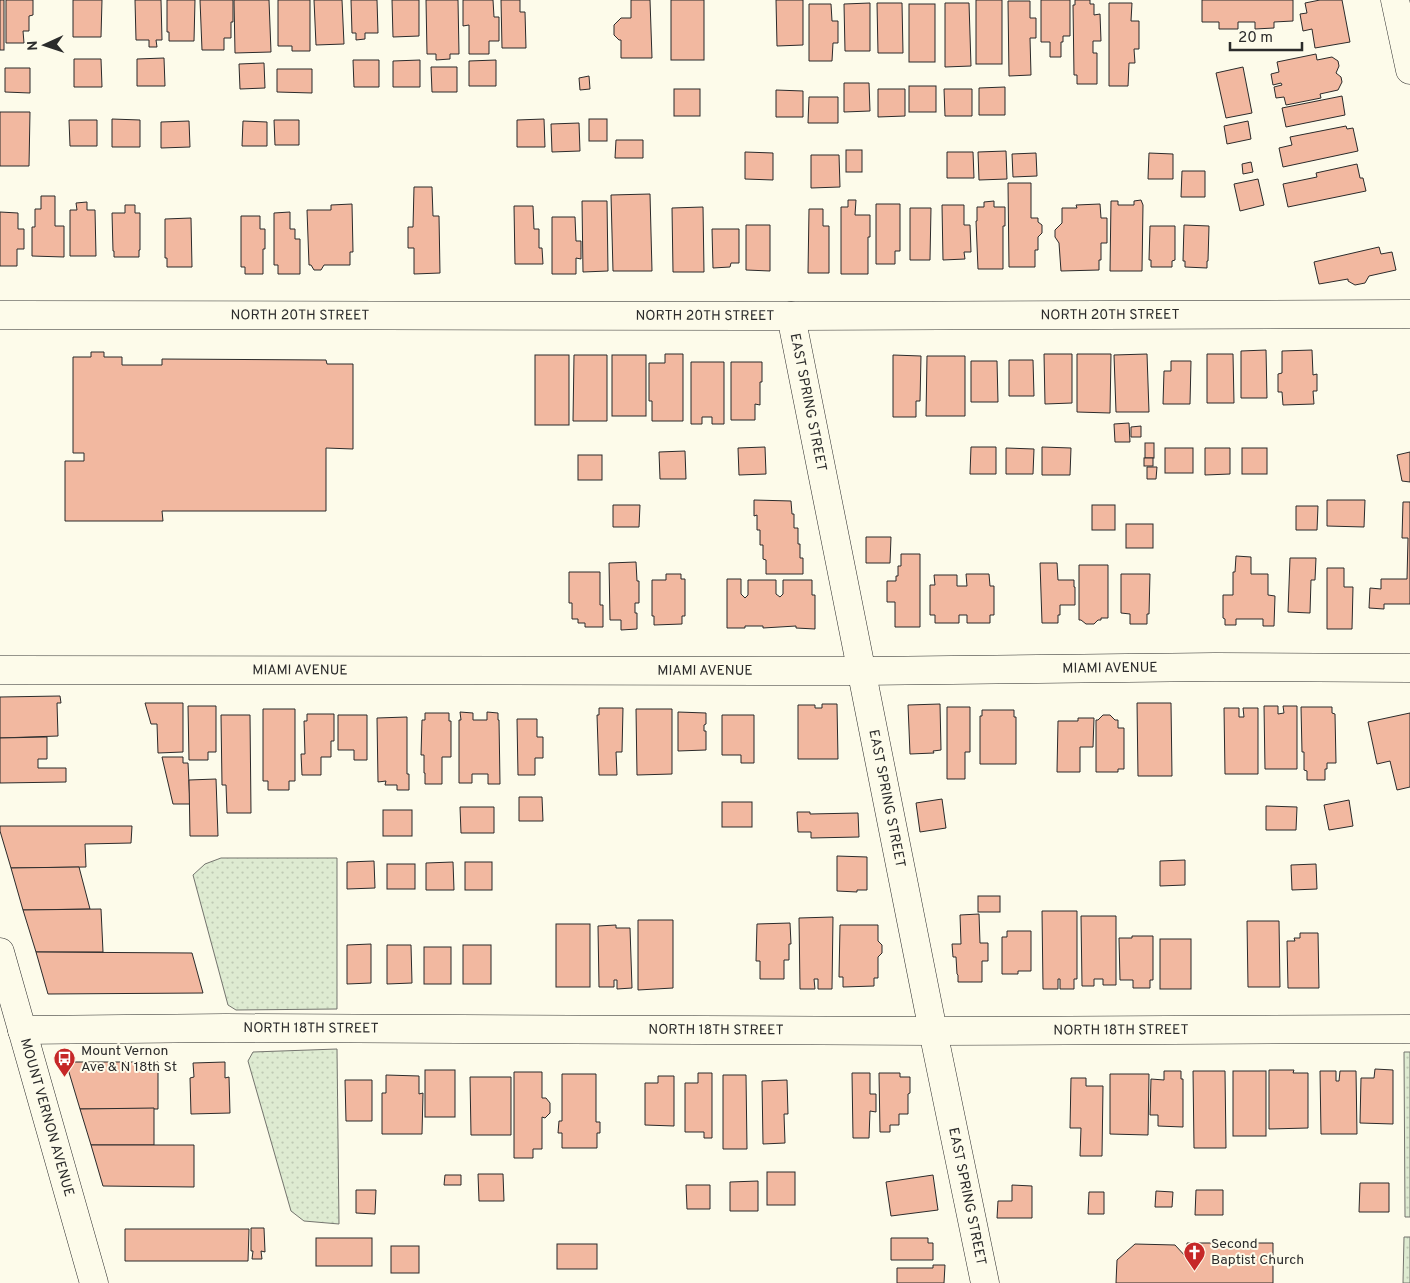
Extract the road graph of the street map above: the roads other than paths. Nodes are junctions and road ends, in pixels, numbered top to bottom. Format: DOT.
graph roads {
  1 [pos="1395,0"];
  2 [pos="1410,70"];
  3 [pos="1410,314"];
  4 [pos="0,315"];
  5 [pos="791,316"];
  6 [pos="1410,668"];
  7 [pos="0,670"];
  8 [pos="862,671"];
  9 [pos="0,952"];
  10 [pos="1410,1029"];
  11 [pos="22,1030"];
  12 [pos="933,1031"];
  13 [pos="94,1283"];
  14 [pos="985,1283"];
  1 -- 2 [label="street"];
  3 -- 5 [label="street, NORTH 20TH STREET"];
  4 -- 5 [label="street, NORTH 20TH STREET"];
  5 -- 8 [label="street, EAST SPRING STREET"];
  6 -- 8 [label="street, MIAMI AVENUE"];
  7 -- 8 [label="street, MIAMI AVENUE"];
  8 -- 12 [label="street, EAST SPRING STREET"];
  9 -- 11 [label="street, MOUNT VERNON AVENUE"];
  10 -- 12 [label="street, NORTH 18TH STREET"];
  11 -- 12 [label="street, NORTH 18TH STREET"];
  11 -- 13 [label="street, MOUNT VERNON AVENUE"];
  12 -- 14 [label="street, EAST SPRING STREET"];
}
